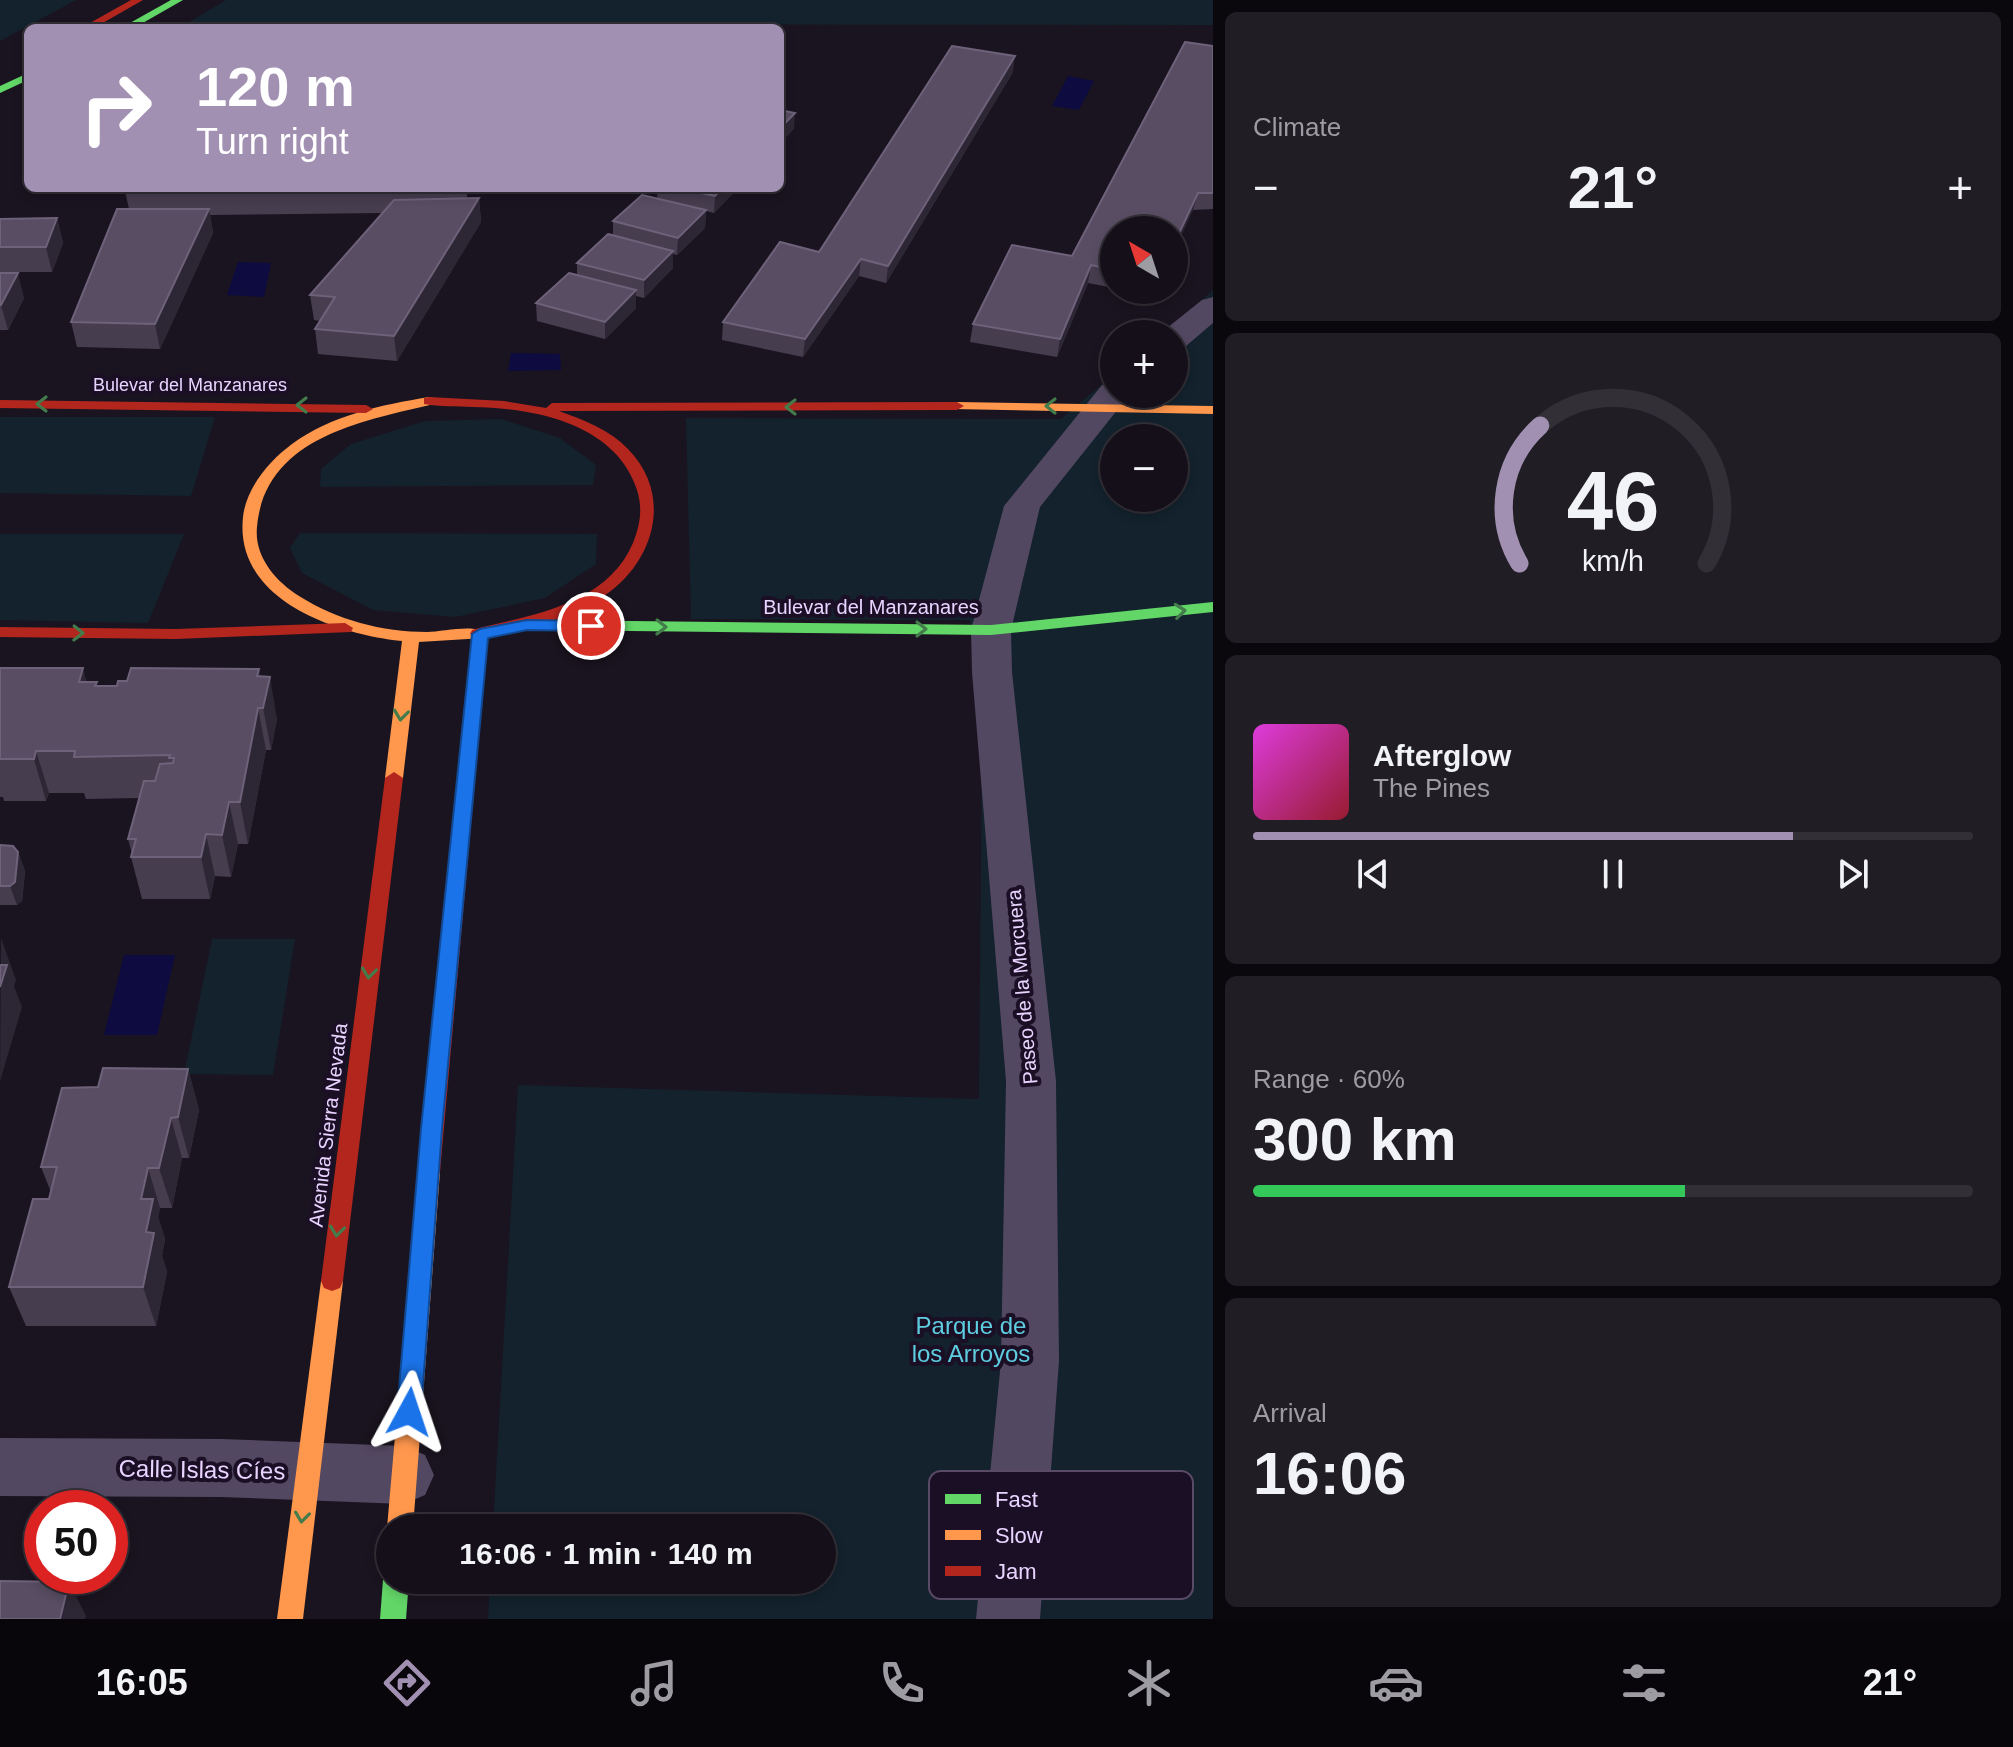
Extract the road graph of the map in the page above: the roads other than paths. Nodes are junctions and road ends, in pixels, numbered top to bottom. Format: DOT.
graph roads {
  1 [pos="138,0"];
  2 [pos="178,0"];
  3 [pos="93,24"];
  4 [pos="133,24"];
  5 [pos="24,58"];
  6 [pos="0,69"];
  7 [pos="24,78"];
  8 [pos="0,90"];
  9 [pos="1213,307"];
  10 [pos="1188,328"];
  11 [pos="1100,399"];
  12 [pos="0,404"];
  13 [pos="529,407"];
  14 [pos="1188,407"];
  15 [pos="1100,408"];
  16 [pos="380,410"];
  17 [pos="1213,410"];
  18 [pos="1211,607"];
  19 [pos="527,625"];
  20 [pos="355,628"];
  21 [pos="991,630"];
  22 [pos="0,632"];
  23 [pos="480,634"];
  24 [pos="411,637"];
  25 [pos="0,1467"];
  26 [pos="1021,1471"];
  27 [pos="308,1472"];
  28 [pos="402,1502"];
  29 [pos="395,1594"];
  30 [pos="1010,1599"];
  31 [pos="290,1619"];
  32 [pos="393,1619"];
  33 [pos="1008,1619"];
  1 -- 3 [label="main road"];
  2 -- 4 [label="main road"];
  5 -- 6 [label="main road"];
  7 -- 8 [label="main road"];
  9 -- 10 [label="street"];
  11 -- 13 [label="main road, one-way"];
  16 -- 12 [label="main road, Bulevar del Manzanares, one-way"];
  13 -- 16 [label="main road"];
  13 -- 19 [label="main road"];
  14 -- 17 [label="main road"];
  15 -- 21 [label="street, Paseo de la Morcuera"];
  16 -- 20 [label="main road"];
  21 -- 18 [label="main road, Bulevar del Manzanares, one-way"];
  19 -- 21 [label="main road, Bulevar del Manzanares, one-way"];
  19 -- 23 [label="main road"];
  22 -- 20 [label="main road, one-way"];
  20 -- 24 [label="main road"];
  21 -- 26 [label="street, Paseo de la Morcuera"];
  23 -- 24 [label="main road"];
  23 -- 28 [label="main road"];
  24 -- 27 [label="main road, Avenida Sierra Nevada, one-way"];
  25 -- 27 [label="street, Calle Islas Cíes"];
  27 -- 28 [label="street, Calle Islas Cíes"];
  27 -- 31 [label="main road, Avenida Sierra Nevada, one-way"];
  29 -- 32 [label="main road"];
  30 -- 33 [label="street, Paseo de la Morcuera"];
}
